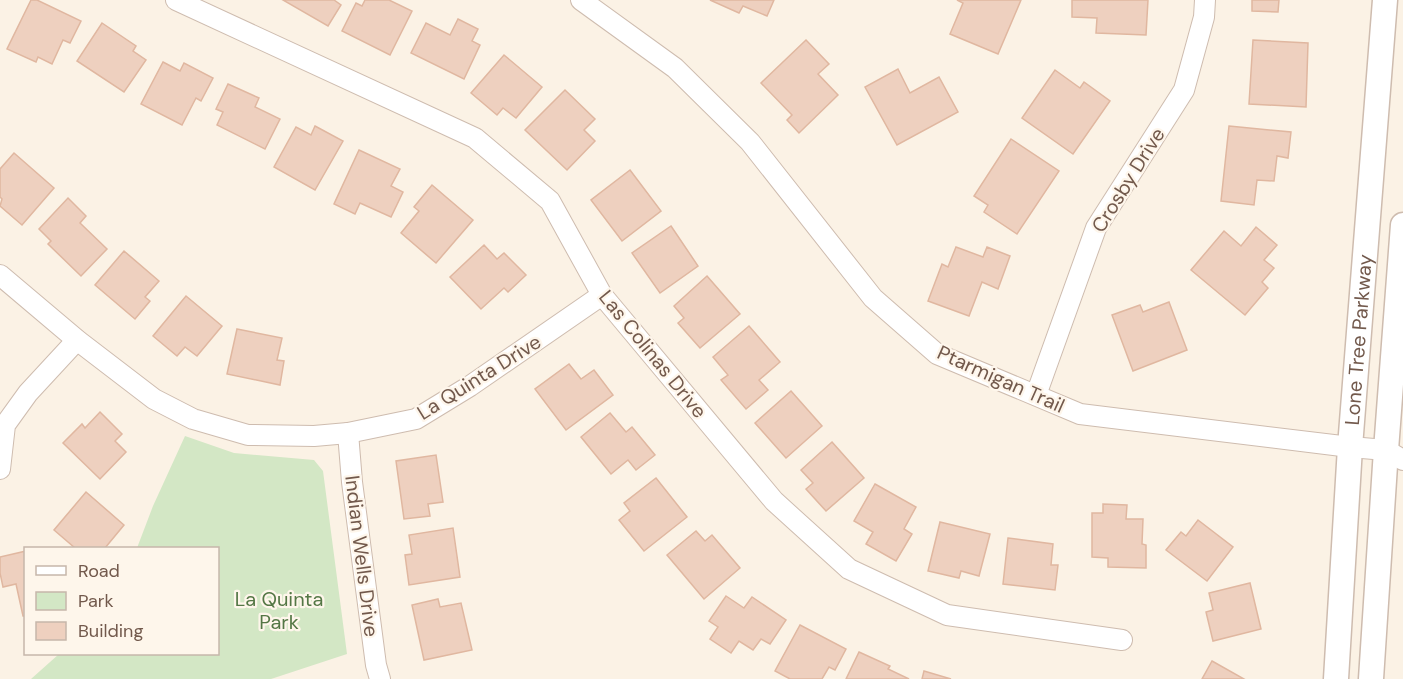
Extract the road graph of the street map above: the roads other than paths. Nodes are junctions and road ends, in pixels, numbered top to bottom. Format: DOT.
graph roads {
  1 [pos="176,0"];
  2 [pos="581,0"];
  3 [pos="1205,0"];
  4 [pos="1385,0"];
  5 [pos="1403,225"];
  6 [pos="0,275"];
  7 [pos="602,295"];
  8 [pos="77,340"];
  9 [pos="1036,395"];
  10 [pos="348,433"];
  11 [pos="1350,447"];
  12 [pos="1397,450"];
  13 [pos="0,468"];
  14 [pos="1122,640"];
  15 [pos="380,679"];
  16 [pos="1336,679"];
  17 [pos="1371,679"];
  1 -- 7 [label="street, Las Colinas Drive"];
  2 -- 9 [label="street, Ptarmigan Trail"];
  3 -- 9 [label="street, Crosby Drive"];
  4 -- 11 [label="street, Lone Tree Parkway"];
  5 -- 12 [label="street, Lone Tree Parkway"];
  6 -- 8 [label="street, La Quinta Drive"];
  7 -- 10 [label="street, La Quinta Drive"];
  7 -- 14 [label="street, Las Colinas Drive"];
  8 -- 10 [label="street, La Quinta Drive"];
  8 -- 13 [label="street"];
  9 -- 11 [label="street, Ptarmigan Trail"];
  10 -- 15 [label="street, Indian Wells Drive"];
  11 -- 12 [label="street, Ptarmigan Trail"];
  11 -- 16 [label="street, Lone Tree Parkway"];
  12 -- 17 [label="street, Lone Tree Parkway"];
}
